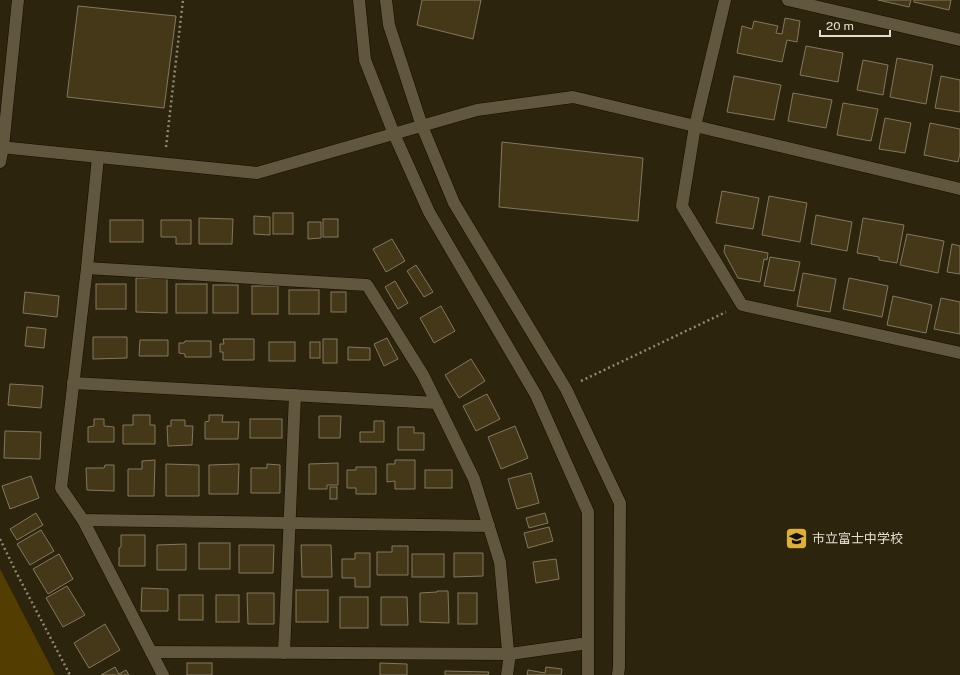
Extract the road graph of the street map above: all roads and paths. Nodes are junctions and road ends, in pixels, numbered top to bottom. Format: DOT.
graph roads {
  1 [pos="18,0"];
  2 [pos="183,0"];
  3 [pos="360,0"];
  4 [pos="386,0"];
  5 [pos="725,0"];
  6 [pos="788,0"];
  7 [pos="960,40"];
  8 [pos="422,126"];
  9 [pos="695,126"];
  10 [pos="394,134"];
  11 [pos="1,147"];
  12 [pos="98,157"];
  13 [pos="0,162"];
  14 [pos="164,164"];
  15 [pos="960,189"];
  16 [pos="87,268"];
  17 [pos="742,305"];
  18 [pos="960,353"];
  19 [pos="73,383"];
  20 [pos="566,389"];
  21 [pos="295,395"];
  22 [pos="437,403"];
  23 [pos="83,520"];
  24 [pos="289,523"];
  25 [pos="489,526"];
  26 [pos="0,539"];
  27 [pos="588,643"];
  28 [pos="151,652"];
  29 [pos="284,653"];
  30 [pos="510,654"];
  31 [pos="70,675"];
  32 [pos="162,675"];
  33 [pos="507,675"];
  34 [pos="588,675"];
  35 [pos="618,675"];
  1 -- 11 [label="street"];
  2 -- 14 [label="path"];
  3 -- 10 [label="street"];
  4 -- 8 [label="street"];
  5 -- 9 [label="street"];
  6 -- 7 [label="street"];
  8 -- 9 [label="street"];
  8 -- 10 [label="street"];
  8 -- 20 [label="street"];
  9 -- 15 [label="street"];
  9 -- 17 [label="street"];
  10 -- 14 [label="street"];
  10 -- 27 [label="street"];
  11 -- 12 [label="street"];
  11 -- 13 [label="street"];
  12 -- 14 [label="street"];
  12 -- 16 [label="street"];
  16 -- 19 [label="street"];
  16 -- 22 [label="street"];
  17 -- 18 [label="street"];
  17 -- 20 [label="path"];
  19 -- 21 [label="street"];
  19 -- 23 [label="street"];
  20 -- 35 [label="street"];
  21 -- 22 [label="street"];
  21 -- 24 [label="street"];
  22 -- 25 [label="street"];
  23 -- 24 [label="street"];
  23 -- 28 [label="street"];
  24 -- 25 [label="street"];
  24 -- 29 [label="street"];
  25 -- 30 [label="street"];
  26 -- 31 [label="path"];
  27 -- 30 [label="street"];
  27 -- 34 [label="street"];
  28 -- 29 [label="street"];
  28 -- 32 [label="street"];
  29 -- 30 [label="street"];
  30 -- 33 [label="street"];
}
